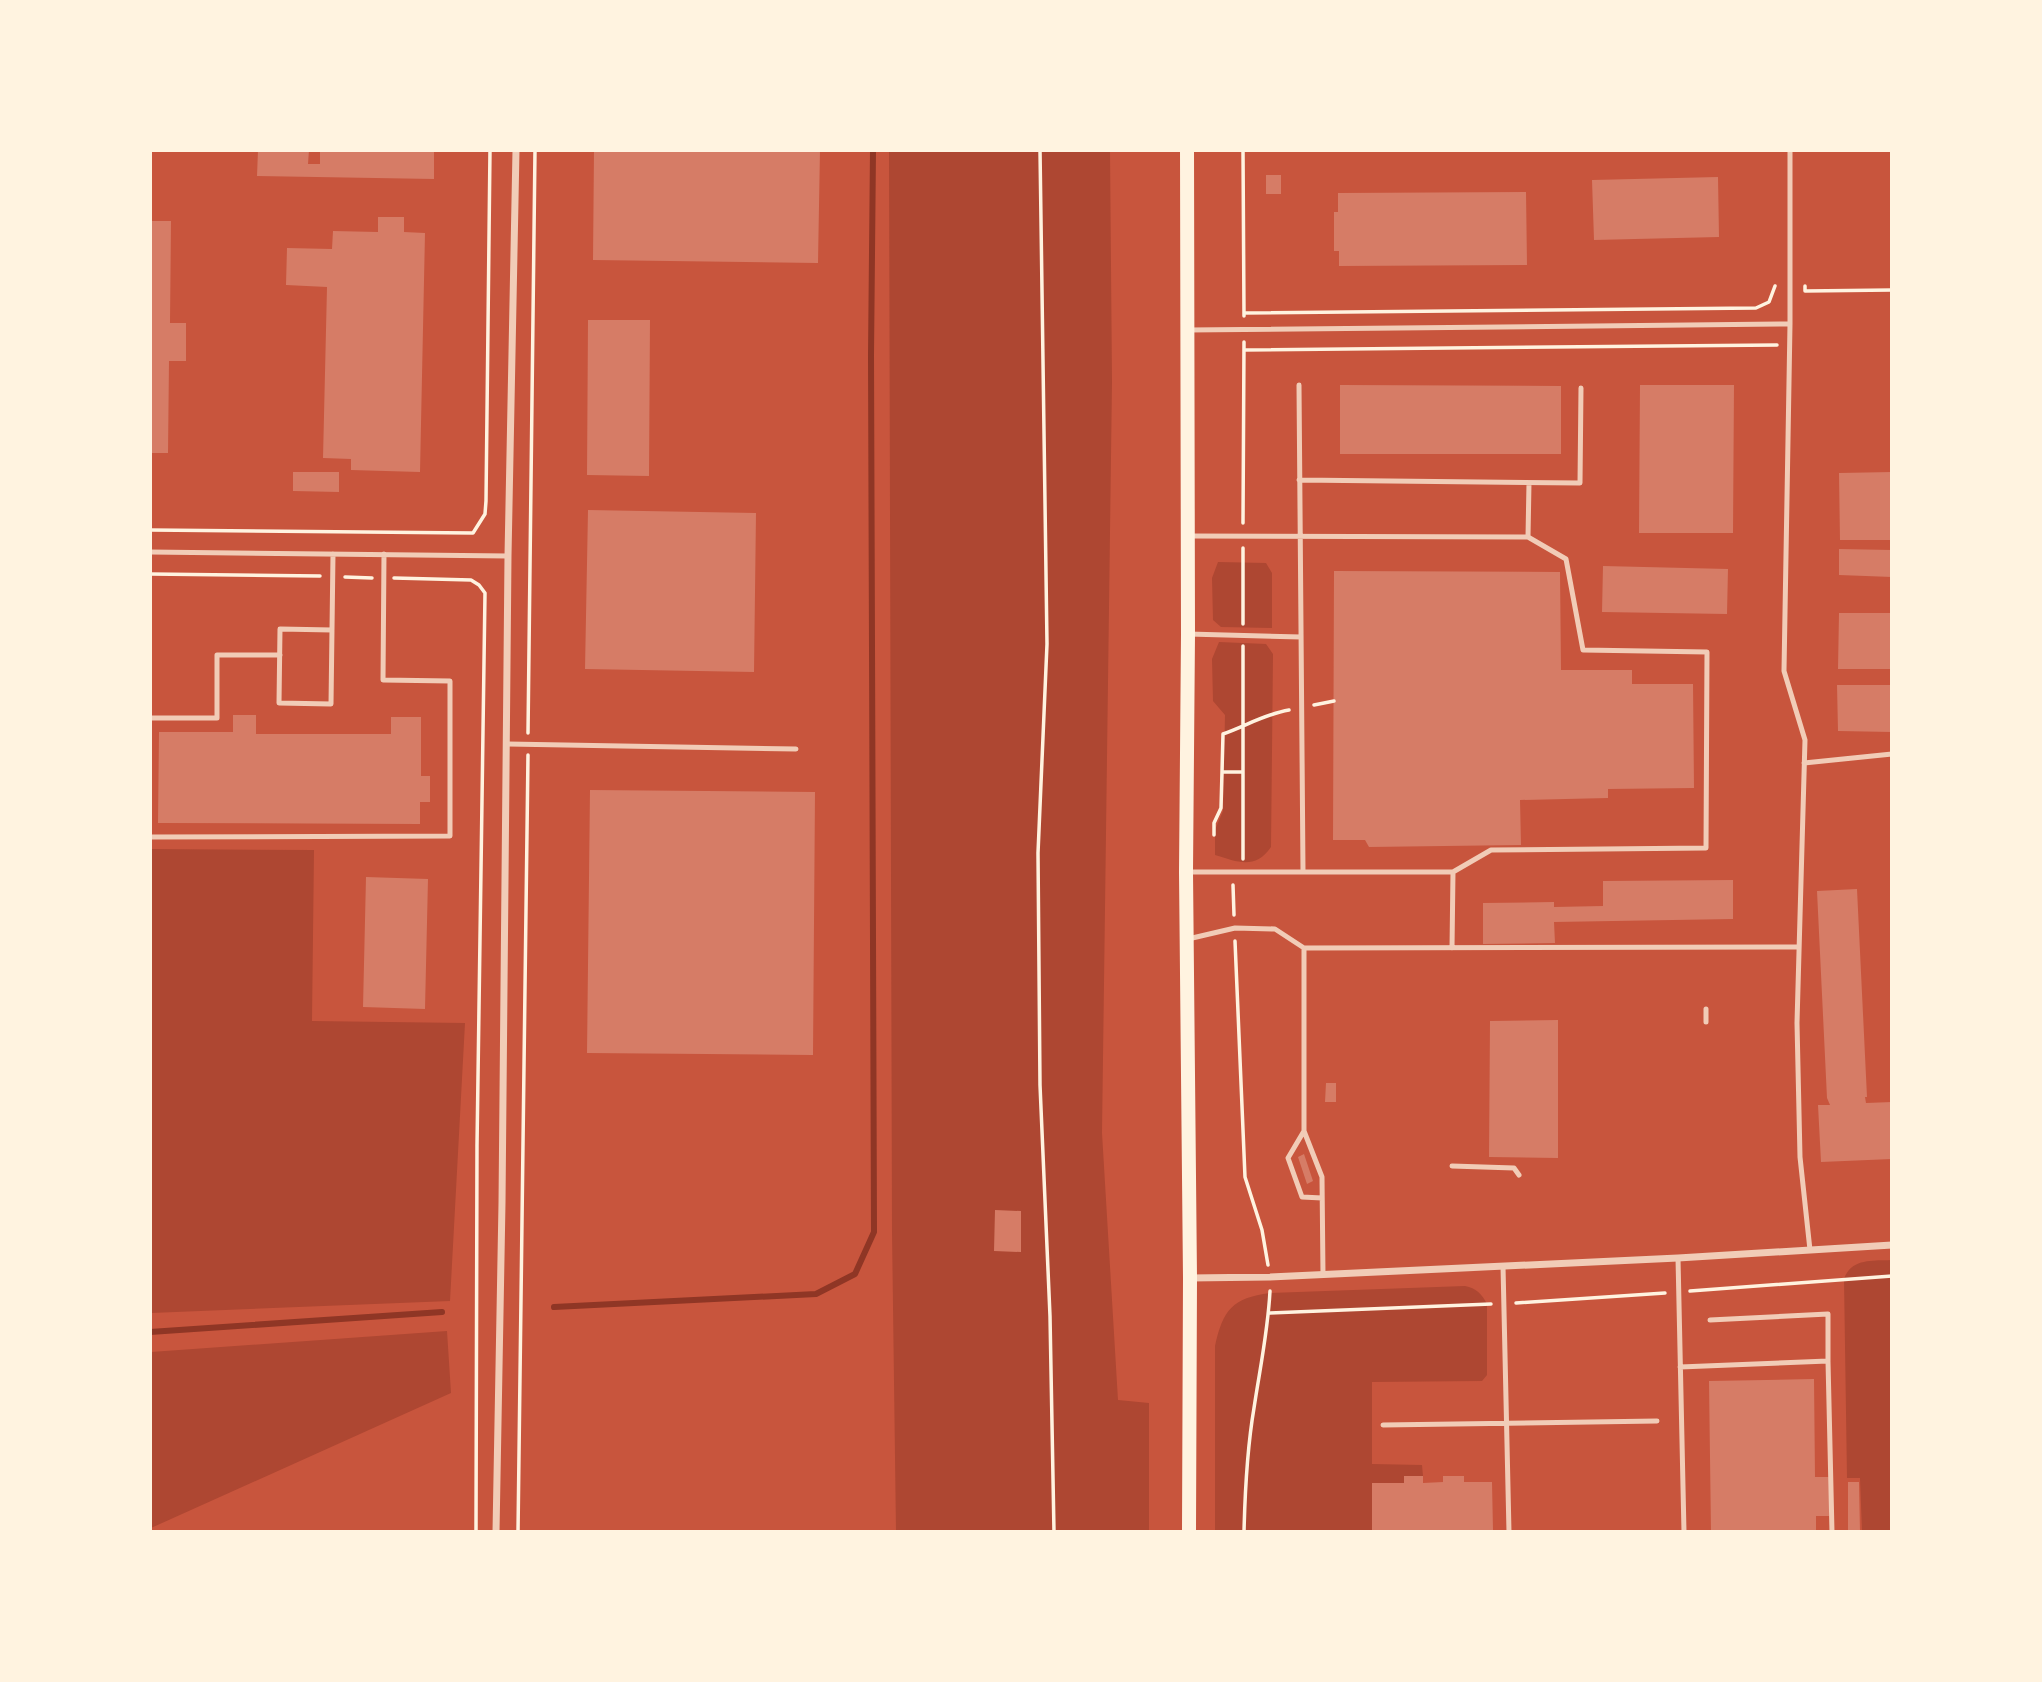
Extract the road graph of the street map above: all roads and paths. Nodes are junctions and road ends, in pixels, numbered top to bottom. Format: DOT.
graph roads {
  1 [pos="490,150"];
  2 [pos="516,150"];
  3 [pos="536,150"];
  4 [pos="1040,150"];
  5 [pos="1187,150"];
  6 [pos="1243,150"];
  7 [pos="1790,150"];
  8 [pos="1776,278"];
  9 [pos="1805,278"];
  10 [pos="1892,290"];
  11 [pos="1244,313"];
  12 [pos="1790,324"];
  13 [pos="1187,330"];
  14 [pos="1244,330"];
  15 [pos="1790,345"];
  16 [pos="1244,350"];
  17 [pos="1299,385"];
  18 [pos="1581,388"];
  19 [pos="1299,480"];
  20 [pos="1529,483"];
  21 [pos="150,530"];
  22 [pos="1188,536"];
  23 [pos="1243,536"];
  24 [pos="1300,536"];
  25 [pos="1528,537"];
  26 [pos="150,552"];
  27 [pos="332,554"];
  28 [pos="384,554"];
  29 [pos="508,556"];
  30 [pos="150,574"];
  31 [pos="332,576"];
  32 [pos="383,578"];
  33 [pos="332,630"];
  34 [pos="1188,634"];
  35 [pos="1243,636"];
  36 [pos="1301,637"];
  37 [pos="280,655"];
  38 [pos="1334,701"];
  39 [pos="1301,708"];
  40 [pos="150,718"];
  41 [pos="1243,727"];
  42 [pos="506,744"];
  43 [pos="528,744"];
  44 [pos="796,749"];
  45 [pos="1892,754"];
  46 [pos="1804,763"];
  47 [pos="1222,772"];
  48 [pos="1243,772"];
  49 [pos="1214,835"];
  50 [pos="150,837"];
  51 [pos="1242,871"];
  52 [pos="1303,871"];
  53 [pos="1186,872"];
  54 [pos="1453,872"];
  55 [pos="1235,928"];
  56 [pos="1187,939"];
  57 [pos="1797,947"];
  58 [pos="1304,948"];
  59 [pos="1452,948"];
  60 [pos="1706,1009"];
  61 [pos="1706,1022"];
  62 [pos="1304,1131"];
  63 [pos="1452,1166"];
  64 [pos="1519,1175"];
  65 [pos="1322,1198"];
  66 [pos="1892,1245"];
  67 [pos="1810,1250"];
  68 [pos="1678,1258"];
  69 [pos="1503,1266"];
  70 [pos="1323,1274"];
  71 [pos="1892,1276"];
  72 [pos="1270,1277"];
  73 [pos="1190,1278"];
  74 [pos="1679,1292"];
  75 [pos="1504,1304"];
  76 [pos="1269,1313"];
  77 [pos="1710,1320"];
  78 [pos="1828,1361"];
  79 [pos="1680,1367"];
  80 [pos="1657,1421"];
  81 [pos="1507,1424"];
  82 [pos="1383,1425"];
  83 [pos="477,1531"];
  84 [pos="496,1531"];
  85 [pos="518,1531"];
  86 [pos="1054,1531"];
  87 [pos="1189,1531"];
  88 [pos="1244,1531"];
  89 [pos="1509,1531"];
  90 [pos="1684,1531"];
  91 [pos="1832,1531"];
  1 -- 21 [label="path"];
  2 -- 29 [label="street"];
  3 -- 43 [label="path"];
  4 -- 86 [label="path"];
  5 -- 13 [label="main road"];
  6 -- 11 [label="path"];
  7 -- 12 [label="lane"];
  8 -- 11 [label="path"];
  9 -- 10 [label="path"];
  11 -- 14 [label="path"];
  12 -- 14 [label="lane"];
  12 -- 15 [label="lane"];
  13 -- 14 [label="lane"];
  13 -- 22 [label="main road"];
  14 -- 16 [label="path"];
  15 -- 16 [label="path"];
  15 -- 46 [label="lane"];
  16 -- 23 [label="path"];
  17 -- 19 [label="lane"];
  18 -- 20 [label="lane"];
  19 -- 20 [label="lane"];
  19 -- 24 [label="lane"];
  20 -- 25 [label="lane"];
  22 -- 23 [label="lane"];
  22 -- 34 [label="main road"];
  23 -- 24 [label="lane"];
  23 -- 35 [label="path"];
  24 -- 25 [label="lane"];
  24 -- 36 [label="lane"];
  25 -- 54 [label="lane"];
  26 -- 27 [label="lane"];
  27 -- 28 [label="lane"];
  27 -- 31 [label="lane"];
  28 -- 29 [label="lane"];
  28 -- 32 [label="lane"];
  29 -- 42 [label="street"];
  30 -- 31 [label="path"];
  31 -- 32 [label="path"];
  31 -- 33 [label="lane"];
  32 -- 50 [label="lane"];
  32 -- 83 [label="path"];
  33 -- 37 [label="lane"];
  33 -- 37 [label="lane"];
  34 -- 35 [label="lane"];
  34 -- 53 [label="main road"];
  35 -- 36 [label="lane"];
  35 -- 41 [label="path"];
  36 -- 39 [label="lane"];
  37 -- 40 [label="lane"];
  38 -- 39 [label="path"];
  39 -- 41 [label="path"];
  39 -- 52 [label="lane"];
  41 -- 47 [label="path"];
  41 -- 48 [label="path"];
  42 -- 43 [label="lane"];
  42 -- 84 [label="street"];
  43 -- 44 [label="lane"];
  43 -- 85 [label="path"];
  45 -- 46 [label="lane"];
  46 -- 57 [label="lane"];
  47 -- 48 [label="path"];
  47 -- 49 [label="path"];
  48 -- 51 [label="path"];
  51 -- 52 [label="lane"];
  51 -- 53 [label="lane"];
  51 -- 55 [label="path"];
  52 -- 54 [label="lane"];
  53 -- 56 [label="main road"];
  54 -- 59 [label="lane"];
  55 -- 56 [label="lane"];
  55 -- 58 [label="lane"];
  55 -- 72 [label="path"];
  56 -- 73 [label="main road"];
  57 -- 59 [label="lane"];
  57 -- 67 [label="lane"];
  58 -- 59 [label="lane"];
  58 -- 62 [label="lane"];
  60 -- 61 [label="lane"];
  62 -- 65 [label="lane"];
  62 -- 65 [label="lane"];
  63 -- 64 [label="lane"];
  65 -- 70 [label="lane"];
  66 -- 67 [label="street"];
  67 -- 68 [label="street"];
  68 -- 69 [label="street"];
  68 -- 74 [label="lane"];
  69 -- 70 [label="street"];
  69 -- 75 [label="lane"];
  70 -- 72 [label="street"];
  71 -- 74 [label="path"];
  72 -- 73 [label="street"];
  72 -- 76 [label="path"];
  73 -- 87 [label="main road"];
  74 -- 75 [label="path"];
  74 -- 79 [label="lane"];
  75 -- 76 [label="path"];
  75 -- 81 [label="lane"];
  76 -- 88 [label="path"];
  77 -- 78 [label="lane"];
  78 -- 79 [label="lane"];
  78 -- 91 [label="lane"];
  79 -- 90 [label="lane"];
  80 -- 81 [label="lane"];
  81 -- 82 [label="lane"];
  81 -- 89 [label="lane"];
}
